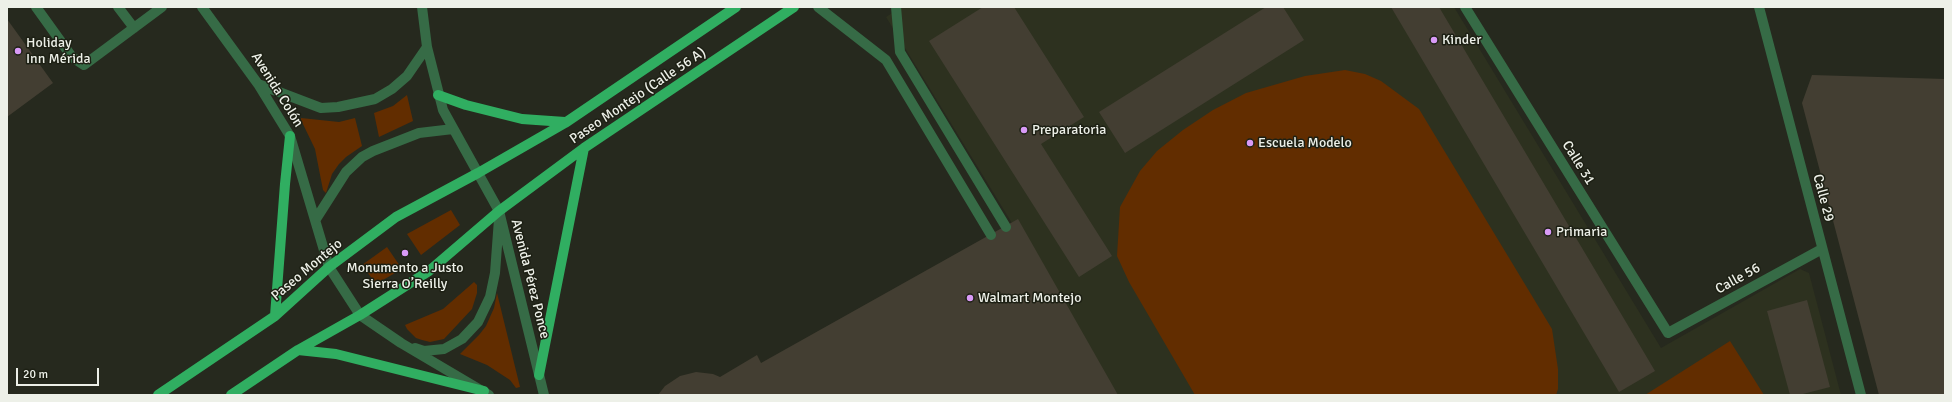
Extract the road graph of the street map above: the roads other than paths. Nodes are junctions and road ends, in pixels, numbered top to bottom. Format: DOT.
graph roads {
  1 [pos="36,7"];
  2 [pos="118,7"];
  3 [pos="162,7"];
  4 [pos="202,7"];
  5 [pos="422,7"];
  6 [pos="736,7"];
  7 [pos="794,7"];
  8 [pos="818,7"];
  9 [pos="896,7"];
  10 [pos="1465,7"];
  11 [pos="1759,7"];
  12 [pos="134,28"];
  13 [pos="427,47"];
  14 [pos="258,84"];
  15 [pos="438,95"];
  16 [pos="565,122"];
  17 [pos="453,129"];
  18 [pos="290,136"];
  19 [pos="584,148"];
  20 [pos="478,173"];
  21 [pos="499,211"];
  22 [pos="316,219"];
  23 [pos="1006,227"];
  24 [pos="991,235"];
  25 [pos="1822,249"];
  26 [pos="329,267"];
  27 [pos="360,315"];
  28 [pos="275,316"];
  29 [pos="1668,333"];
  30 [pos="401,343"];
  31 [pos="298,350"];
  32 [pos="539,375"];
  33 [pos="486,393"];
  34 [pos="158,395"];
  35 [pos="231,395"];
  36 [pos="544,395"];
  37 [pos="1861,395"];
  1 -- 12 [label="street"];
  2 -- 12 [label="street"];
  3 -- 12 [label="street"];
  4 -- 14 [label="street, Avenida Colón"];
  5 -- 13 [label="street, Avenida Pérez Ponce"];
  6 -- 16 [label="main road, Paseo Montejo (Calle 56 A)"];
  7 -- 19 [label="main road, Paseo Montejo (Calle 56 A)"];
  8 -- 24 [label="street"];
  9 -- 23 [label="street"];
  10 -- 29 [label="street, Calle 31"];
  11 -- 25 [label="street, Calle 29"];
  13 -- 14 [label="street"];
  13 -- 15 [label="street, Avenida Pérez Ponce"];
  14 -- 18 [label="street, Avenida Colón"];
  15 -- 16 [label="main road"];
  15 -- 17 [label="street, Avenida Pérez Ponce"];
  16 -- 20 [label="main road, Paseo Montejo (Calle 56 A)"];
  17 -- 20 [label="street, Avenida Pérez Ponce"];
  17 -- 22 [label="street"];
  18 -- 22 [label="street, Avenida Colón"];
  18 -- 28 [label="main road"];
  19 -- 21 [label="main road, Paseo Montejo (Calle 56 A)"];
  19 -- 32 [label="main road"];
  20 -- 21 [label="street, Avenida Pérez Ponce"];
  20 -- 26 [label="main road, Paseo Montejo"];
  21 -- 27 [label="main road"];
  21 -- 30 [label="street"];
  21 -- 32 [label="street, Avenida Pérez Ponce"];
  22 -- 26 [label="street, Avenida Colón"];
  25 -- 29 [label="street, Calle 56"];
  25 -- 37 [label="street, Calle 29"];
  26 -- 27 [label="street"];
  26 -- 28 [label="main road, Paseo Montejo"];
  27 -- 30 [label="street"];
  27 -- 31 [label="main road"];
  28 -- 34 [label="main road, Paseo Montejo"];
  30 -- 33 [label="street"];
  31 -- 33 [label="main road"];
  31 -- 35 [label="main road"];
  32 -- 36 [label="street, Avenida Pérez Ponce"];
}
